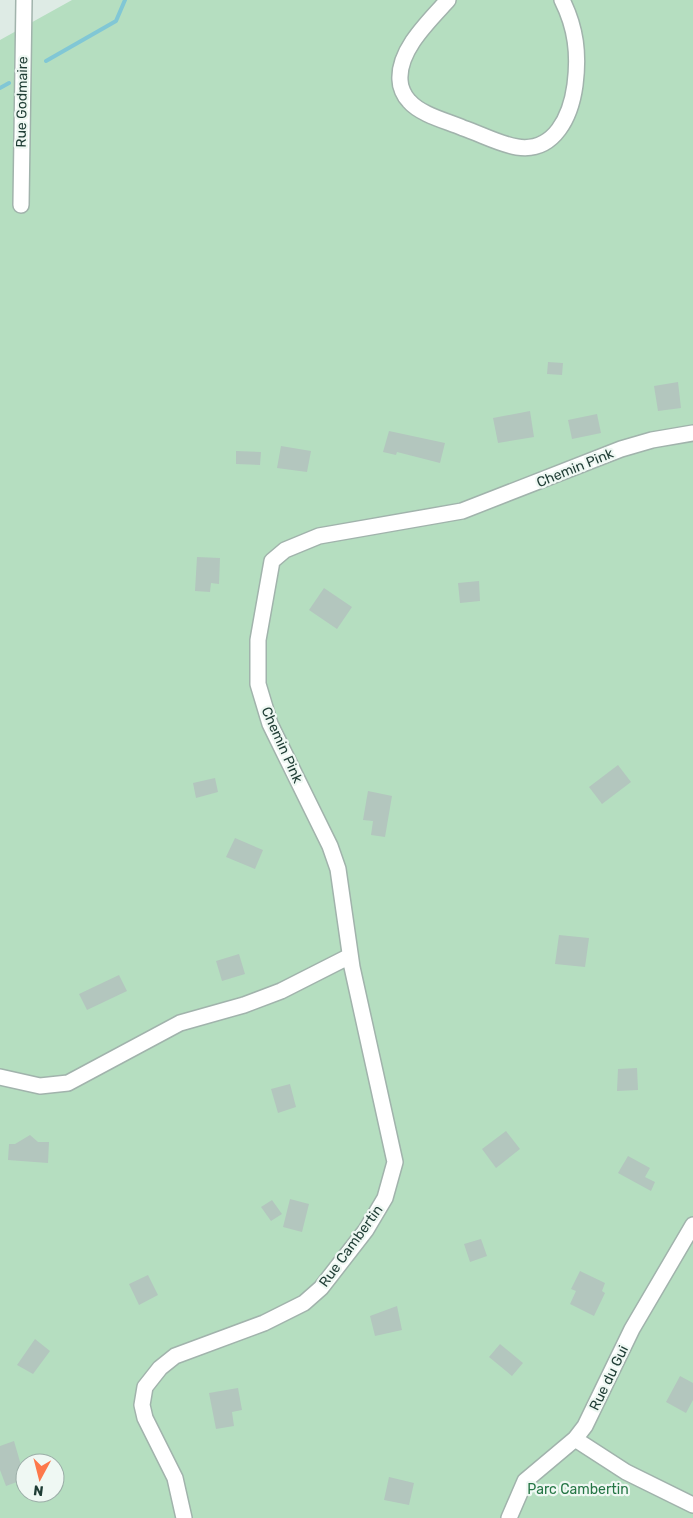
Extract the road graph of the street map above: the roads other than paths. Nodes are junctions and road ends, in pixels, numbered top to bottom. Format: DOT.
graph roads {
  1 [pos="24,0"];
  2 [pos="448,0"];
  3 [pos="562,0"];
  4 [pos="21,205"];
  5 [pos="693,433"];
  6 [pos="350,956"];
  7 [pos="0,1077"];
  8 [pos="693,1225"];
  9 [pos="575,1439"];
  10 [pos="693,1505"];
  11 [pos="184,1518"];
  12 [pos="509,1518"];
  1 -- 4 [label="street, Rue Godmaire"];
  2 -- 3 [label="street"];
  5 -- 6 [label="street, Chemin Pink"];
  6 -- 7 [label="street"];
  6 -- 11 [label="street, Rue Cambertin"];
  8 -- 9 [label="street, Rue du Gui"];
  9 -- 10 [label="street"];
  9 -- 12 [label="street, Rue du Gui"];
}
